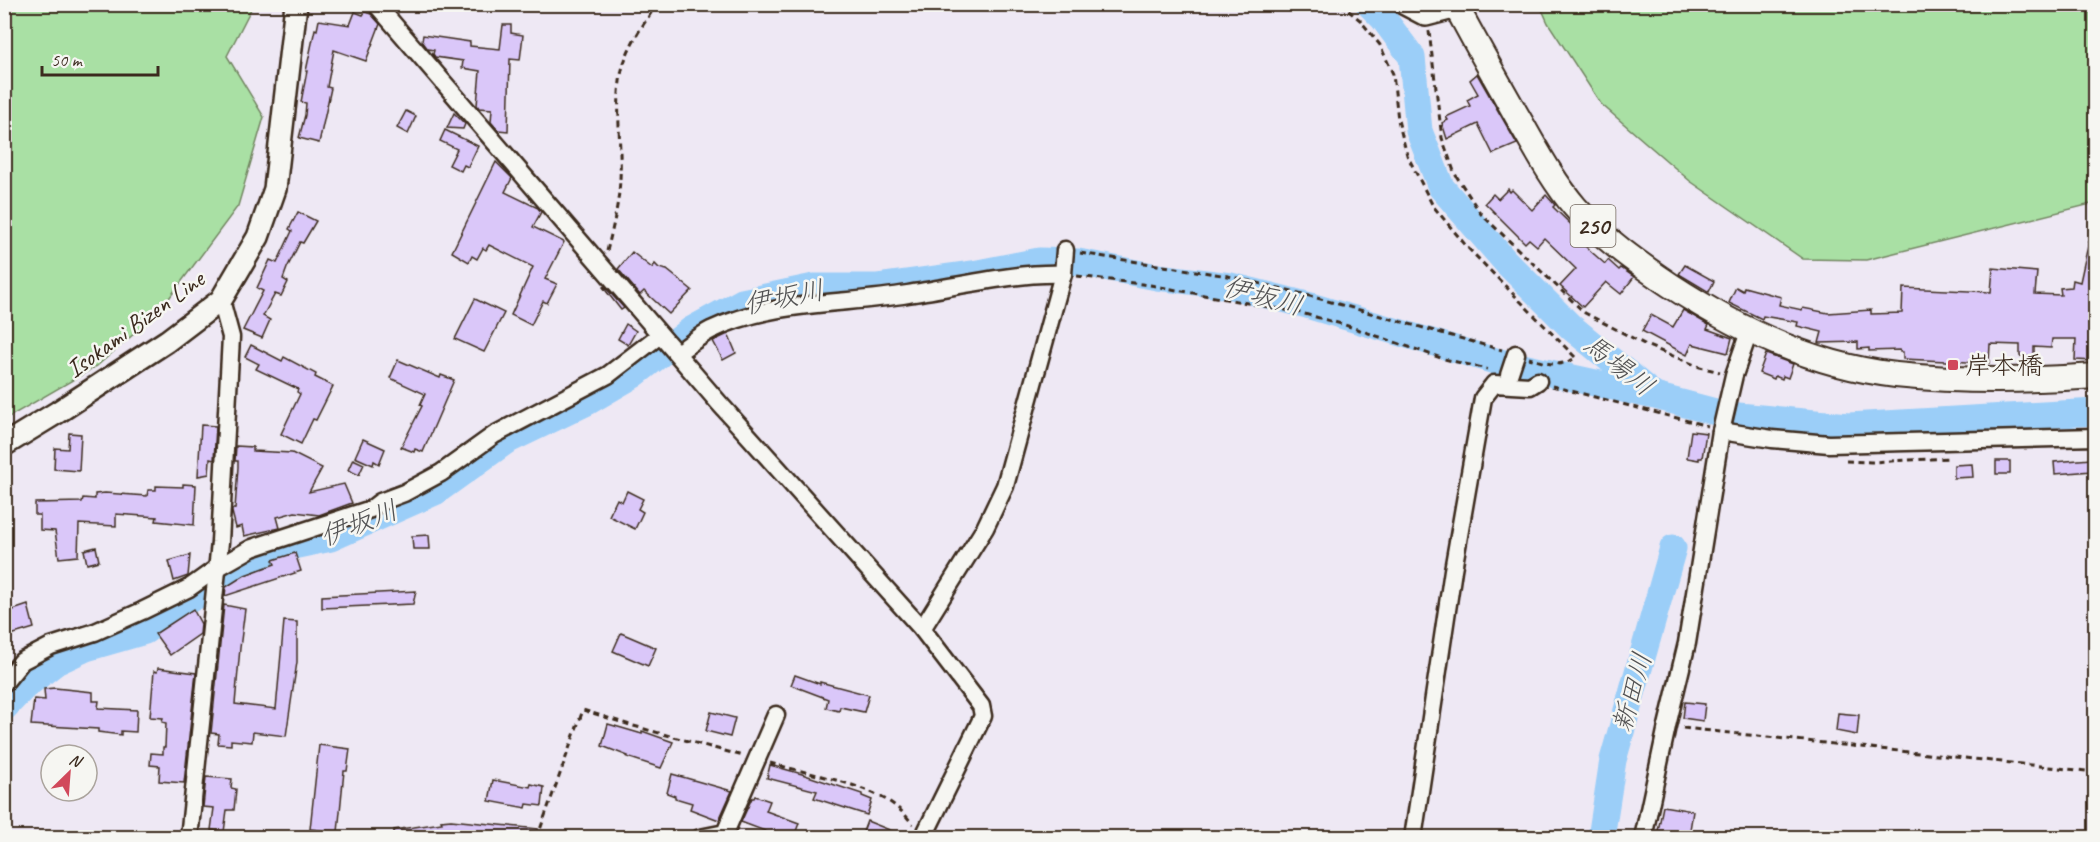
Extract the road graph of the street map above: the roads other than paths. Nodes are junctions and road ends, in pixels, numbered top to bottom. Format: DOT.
graph roads {
  1 [pos="296,4"];
  2 [pos="376,4"];
  3 [pos="1405,4"];
  4 [pos="1456,6"];
  5 [pos="221,300"];
  6 [pos="1749,332"];
  7 [pos="669,344"];
  8 [pos="2096,376"];
  9 [pos="1538,381"];
  10 [pos="1722,428"];
  11 [pos="2096,437"];
  12 [pos="4,445"];
  13 [pos="217,571"];
  14 [pos="922,629"];
  15 [pos="4,683"];
  16 [pos="776,715"];
  17 [pos="189,837"];
  18 [pos="700,837"];
  19 [pos="923,837"];
  20 [pos="1413,837"];
  21 [pos="1643,837"];
  1 -- 5 [label="main road, Isokami Bizen Line"];
  2 -- 7 [label="street"];
  3 -- 4 [label="main road"];
  4 -- 6 [label="highway, 250"];
  5 -- 12 [label="main road, Isokami Bizen Line"];
  5 -- 13 [label="street"];
  6 -- 8 [label="highway, 250"];
  6 -- 10 [label="street"];
  7 -- 13 [label="street"];
  7 -- 14 [label="street"];
  7 -- 14 [label="street"];
  9 -- 20 [label="street"];
  10 -- 11 [label="street"];
  10 -- 21 [label="street"];
  13 -- 15 [label="street"];
  13 -- 17 [label="street"];
  14 -- 19 [label="street"];
  16 -- 18 [label="street"];
}
